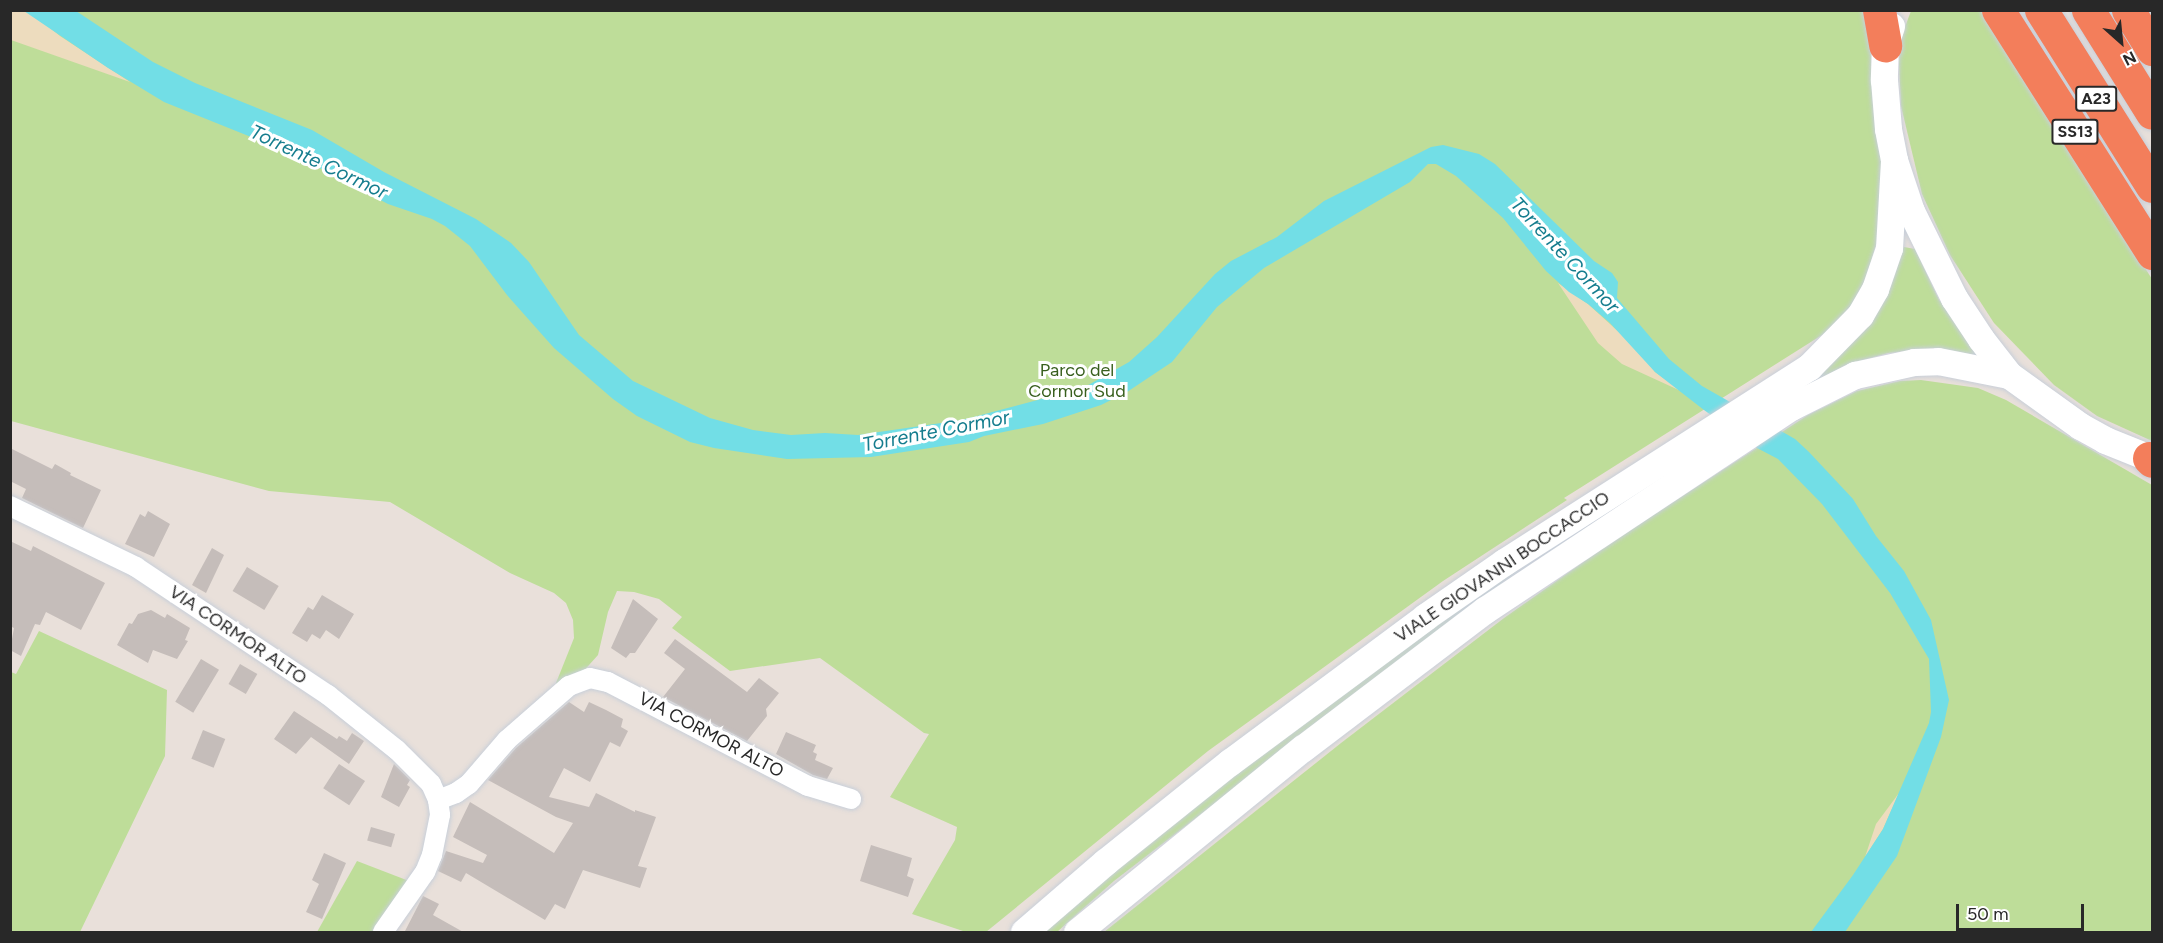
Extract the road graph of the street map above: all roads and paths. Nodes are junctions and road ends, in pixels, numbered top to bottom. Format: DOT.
graph roads {
  1 [pos="1879,10"];
  2 [pos="1895,10"];
  3 [pos="1998,10"];
  4 [pos="2041,10"];
  5 [pos="2088,10"];
  6 [pos="2128,10"];
  7 [pos="1885,45"];
  8 [pos="2152,49"];
  9 [pos="2152,113"];
  10 [pos="1894,160"];
  11 [pos="2152,186"];
  12 [pos="2152,253"];
  13 [pos="2009,375"];
  14 [pos="2151,460"];
  15 [pos="10,506"];
  16 [pos="850,799"];
  17 [pos="438,800"];
  18 [pos="389,930"];
  19 [pos="1024,933"];
  20 [pos="1077,933"];
  1 -- 7 [label="highway"];
  2 -- 7 [label="main road"];
  3 -- 12 [label="highway, SS13"];
  4 -- 11 [label="highway, A23"];
  5 -- 9 [label="highway, A23"];
  6 -- 8 [label="highway"];
  7 -- 10 [label="main road"];
  10 -- 13 [label="main road"];
  10 -- 19 [label="main road, VIALE GIOVANNI BOCCACCIO"];
  13 -- 14 [label="main road"];
  13 -- 20 [label="main road, VIALE GIOVANNI BOCCACCIO"];
  15 -- 17 [label="street, VIA CORMOR ALTO"];
  16 -- 17 [label="street, VIA CORMOR ALTO"];
  17 -- 18 [label="street"];
}
